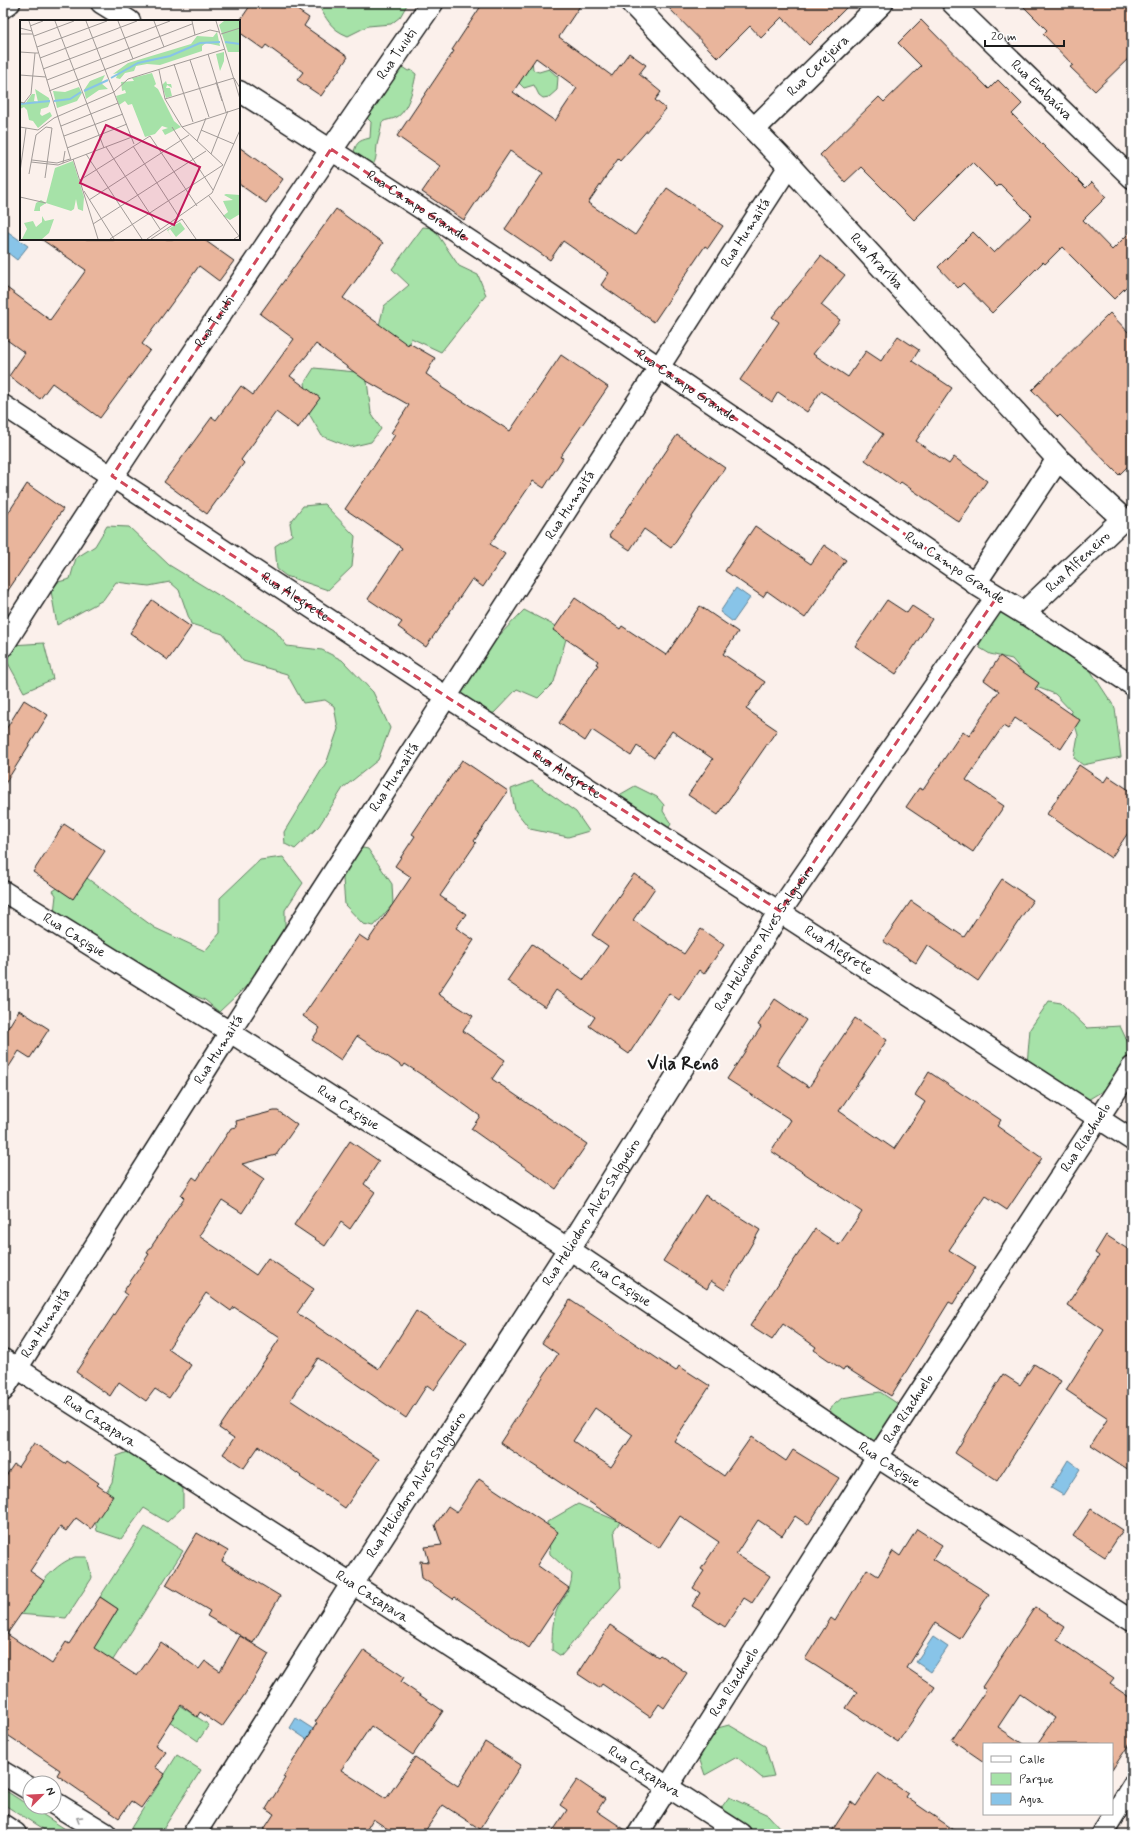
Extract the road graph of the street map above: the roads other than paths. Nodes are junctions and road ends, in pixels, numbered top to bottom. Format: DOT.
graph roads {
  1 [pos="10,3"];
  2 [pos="101,3"];
  3 [pos="432,3"];
  4 [pos="632,3"];
  5 [pos="882,3"];
  6 [pos="952,3"];
  7 [pos="3,8"];
  8 [pos="128,20"];
  9 [pos="240,92"];
  10 [pos="754,129"];
  11 [pos="331,149"];
  12 [pos="789,166"];
  13 [pos="1132,178"];
  14 [pos="660,367"];
  15 [pos="3,405"];
  16 [pos="1058,459"];
  17 [pos="112,476"];
  18 [pos="1128,514"];
  19 [pos="975,583"];
  20 [pos="997,597"];
  21 [pos="1024,613"];
  22 [pos="3,645"];
  23 [pos="1132,685"];
  24 [pos="447,697"];
  25 [pos="3,891"];
  26 [pos="780,911"];
  27 [pos="230,1032"];
  28 [pos="1132,1067"];
  29 [pos="1098,1118"];
  30 [pos="1132,1140"];
  31 [pos="569,1249"];
  32 [pos="10,1364"];
  33 [pos="3,1391"];
  34 [pos="876,1457"];
  35 [pos="352,1584"];
  36 [pos="1132,1621"];
  37 [pos="3,1773"];
  38 [pos="22,1784"];
  39 [pos="1132,1786"];
  40 [pos="669,1787"];
  41 [pos="62,1808"];
  42 [pos="3,1826"];
  43 [pos="16,1834"];
  44 [pos="104,1834"];
  45 [pos="194,1834"];
  46 [pos="638,1834"];
  47 [pos="742,1834"];
  48 [pos="1102,1834"];
  1 -- 7 [label="street"];
  2 -- 8 [label="street"];
  3 -- 11 [label="street, Rua Tuiuti"];
  4 -- 10 [label="street, Rua Araríba"];
  5 -- 10 [label="street, Rua Cerejeira"];
  6 -- 13 [label="street, Rua Embaúva"];
  9 -- 11 [label="street, Rua Campo Grande"];
  10 -- 12 [label="street, Rua Araríba"];
  11 -- 14 [label="street, Rua Campo Grande"];
  11 -- 17 [label="street, Rua Tuiuti"];
  12 -- 14 [label="street, Rua Humaitá"];
  12 -- 16 [label="street, Rua Araríba"];
  14 -- 19 [label="street, Rua Campo Grande"];
  14 -- 24 [label="street, Rua Humaitá"];
  15 -- 17 [label="street, Rua Alegrete"];
  16 -- 18 [label="street, Rua Araríba"];
  16 -- 19 [label="street"];
  17 -- 22 [label="street, Rua Tuiuti"];
  17 -- 24 [label="street, Rua Alegrete"];
  18 -- 21 [label="street, Rua Alfeneiro"];
  19 -- 20 [label="street, Rua Campo Grande"];
  20 -- 21 [label="street, Rua Campo Grande"];
  20 -- 26 [label="street, Rua Heliodoro Alves Salgueiro"];
  21 -- 23 [label="street, Rua Campo Grande"];
  24 -- 26 [label="street, Rua Alegrete"];
  24 -- 27 [label="street, Rua Humaitá"];
  25 -- 27 [label="street, Rua Caçique"];
  26 -- 29 [label="street, Rua Alegrete"];
  26 -- 31 [label="street, Rua Heliodoro Alves Salgueiro"];
  27 -- 31 [label="street, Rua Caçique"];
  27 -- 32 [label="street, Rua Humaitá"];
  28 -- 29 [label="street, Rua Riachuelo"];
  29 -- 30 [label="street, Rua Alegrete"];
  29 -- 34 [label="street, Rua Riachuelo"];
  31 -- 34 [label="street, Rua Caçique"];
  31 -- 35 [label="street, Rua Heliodoro Alves Salgueiro"];
  32 -- 33 [label="street, Rua Humaitá"];
  32 -- 35 [label="street, Rua Caçapava"];
  34 -- 36 [label="street, Rua Caçique"];
  34 -- 40 [label="street, Rua Riachuelo"];
  35 -- 40 [label="street, Rua Caçapava"];
  35 -- 45 [label="street, Rua Heliodoro Alves Salgueiro"];
  37 -- 38 [label="street"];
  39 -- 48 [label="street"];
  40 -- 46 [label="street, Rua Riachuelo"];
  40 -- 47 [label="street, Rua Caçapava"];
  44 -- 41 [label="street, one-way"];
  42 -- 43 [label="street"];
}
